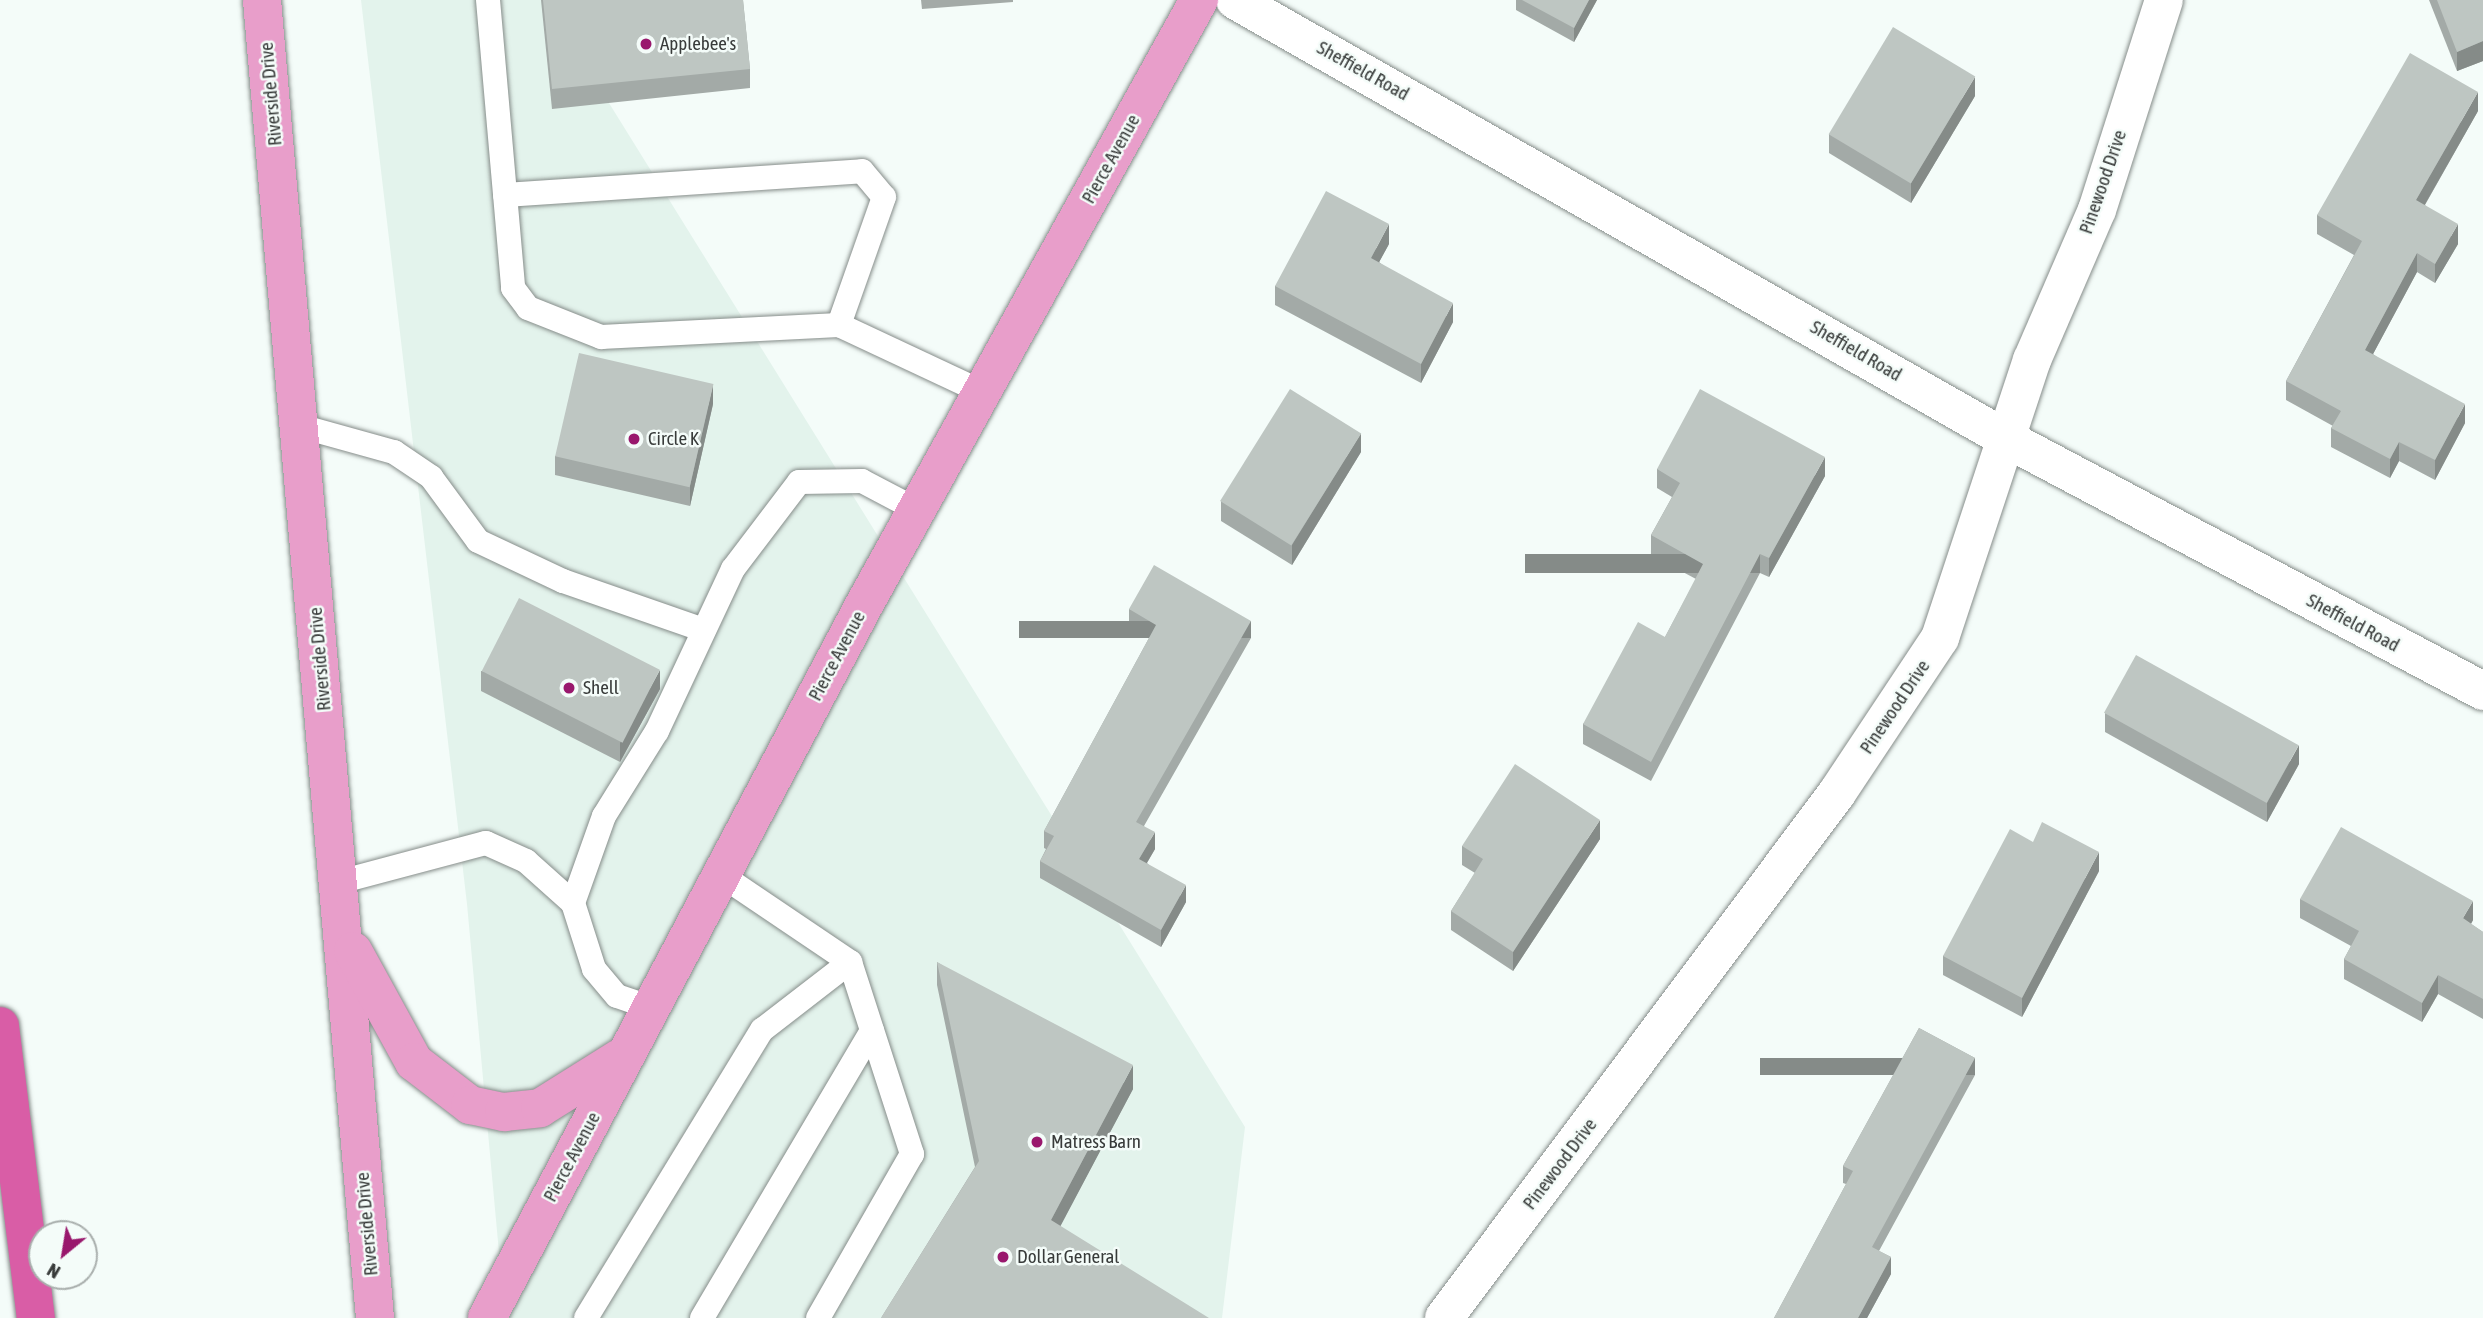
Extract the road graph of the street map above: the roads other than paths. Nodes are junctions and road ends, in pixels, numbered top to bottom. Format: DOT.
graph roads {
  1 [pos="262,0"];
  2 [pos="488,0"];
  3 [pos="1199,0"];
  4 [pos="1235,0"];
  5 [pos="2164,0"];
  6 [pos="505,195"];
  7 [pos="839,326"];
  8 [pos="982,392"];
  9 [pos="300,426"];
  10 [pos="2005,438"];
  11 [pos="917,510"];
  12 [pos="704,630"];
  13 [pos="2483,691"];
  14 [pos="721,875"];
  15 [pos="339,882"];
  16 [pos="573,902"];
  17 [pos="344,934"];
  18 [pos="850,962"];
  19 [pos="651,1007"];
  20 [pos="0,1026"];
  21 [pos="872,1031"];
  22 [pos="627,1053"];
  23 [pos="37,1318"];
  24 [pos="375,1318"];
  25 [pos="487,1318"];
  26 [pos="586,1318"];
  27 [pos="702,1318"];
  28 [pos="818,1318"];
  29 [pos="1444,1318"];
  1 -- 9 [label="main road, Riverside Drive"];
  2 -- 6 [label="lane"];
  3 -- 8 [label="main road, Pierce Avenue"];
  4 -- 10 [label="street, Sheffield Road"];
  5 -- 10 [label="street, Pinewood Drive"];
  6 -- 7 [label="lane"];
  6 -- 7 [label="lane"];
  7 -- 8 [label="lane"];
  8 -- 11 [label="main road, Pierce Avenue"];
  9 -- 12 [label="lane"];
  9 -- 15 [label="main road, Riverside Drive"];
  10 -- 13 [label="street, Sheffield Road"];
  10 -- 29 [label="street, Pinewood Drive"];
  11 -- 12 [label="lane"];
  11 -- 14 [label="main road, Pierce Avenue"];
  12 -- 16 [label="lane"];
  14 -- 18 [label="lane"];
  14 -- 19 [label="main road, Pierce Avenue"];
  15 -- 16 [label="lane"];
  15 -- 17 [label="main road, Riverside Drive"];
  16 -- 19 [label="lane"];
  17 -- 22 [label="main road"];
  17 -- 24 [label="main road, Riverside Drive"];
  18 -- 21 [label="lane"];
  18 -- 26 [label="lane"];
  19 -- 22 [label="main road, Pierce Avenue"];
  20 -- 23 [label="highway"];
  21 -- 27 [label="lane"];
  21 -- 28 [label="lane"];
  22 -- 25 [label="main road, Pierce Avenue"];
}
